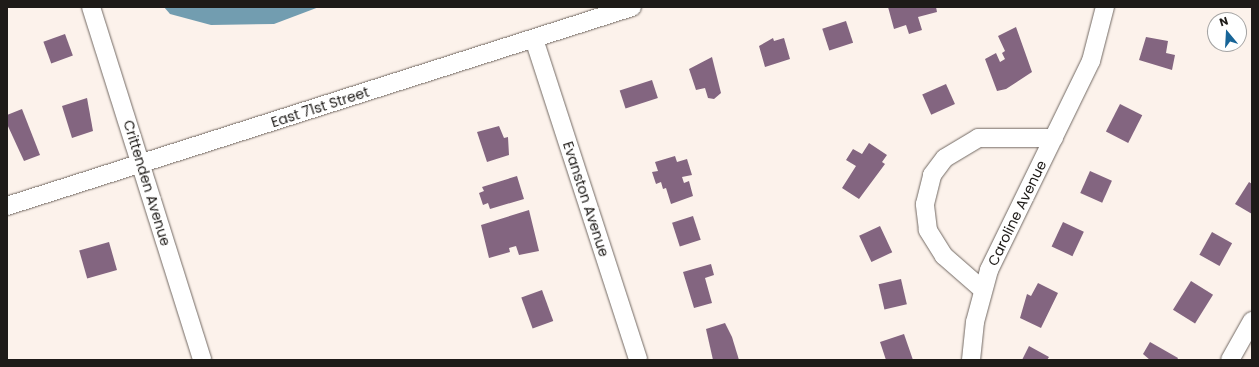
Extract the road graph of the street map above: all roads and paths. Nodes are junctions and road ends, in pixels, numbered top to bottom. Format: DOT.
graph roads {
  1 [pos="91,7"];
  2 [pos="632,7"];
  3 [pos="1104,7"];
  4 [pos="534,39"];
  5 [pos="1054,138"];
  6 [pos="141,164"];
  7 [pos="7,206"];
  8 [pos="983,290"];
  9 [pos="1252,321"];
  10 [pos="202,360"];
  11 [pos="638,360"];
  12 [pos="971,360"];
  13 [pos="1230,360"];
  1 -- 6 [label="street, Crittenden Avenue"];
  2 -- 4 [label="street, East 71st Street"];
  3 -- 5 [label="street, Caroline Avenue"];
  4 -- 6 [label="street, East 71st Street"];
  4 -- 11 [label="street, Evanston Avenue"];
  5 -- 8 [label="street, Caroline Avenue"];
  5 -- 8 [label="street, Caroline Avenue"];
  6 -- 7 [label="street, East 71st Street"];
  6 -- 10 [label="street, Crittenden Avenue"];
  8 -- 12 [label="street, Caroline Avenue"];
  9 -- 13 [label="street"];
}
